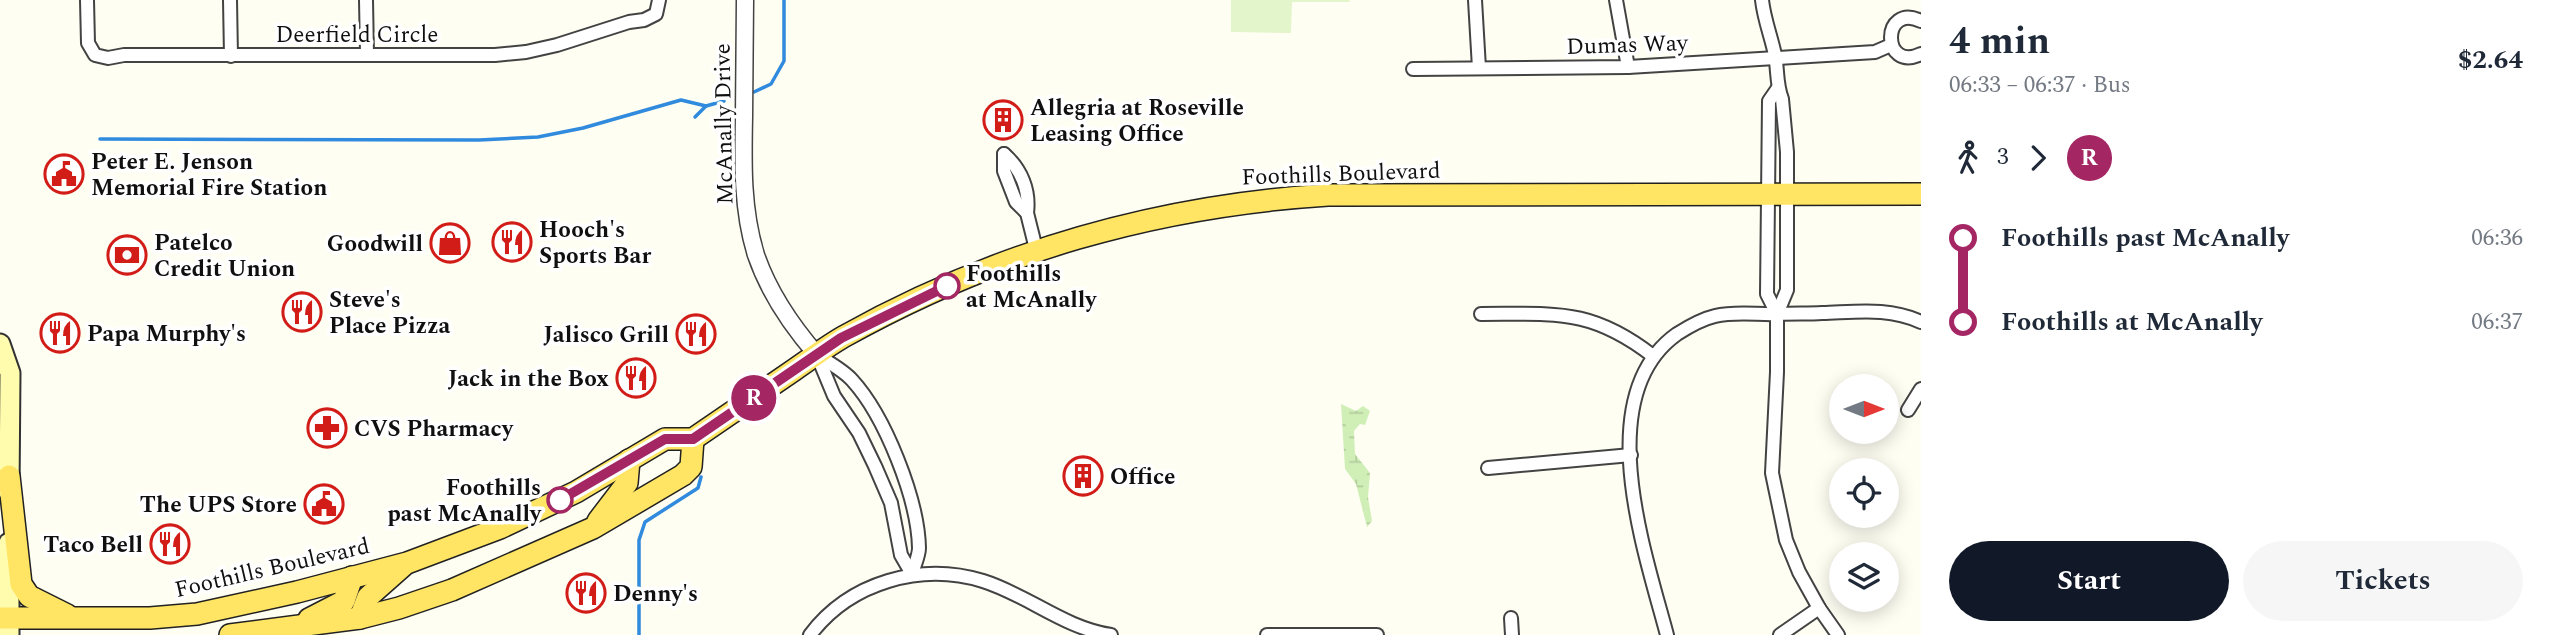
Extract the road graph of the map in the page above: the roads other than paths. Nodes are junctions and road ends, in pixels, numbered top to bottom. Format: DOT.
graph roads {
  1 [pos="87,0"];
  2 [pos="230,0"];
  3 [pos="366,0"];
  4 [pos="659,0"];
  5 [pos="745,0"];
  6 [pos="1475,0"];
  7 [pos="1616,0"];
  8 [pos="1762,0"];
  9 [pos="1921,21"];
  10 [pos="1891,45"];
  11 [pos="367,54"];
  12 [pos="1921,54"];
  13 [pos="230,56"];
  14 [pos="1775,57"];
  15 [pos="1628,67"];
  16 [pos="1479,68"];
  17 [pos="1413,69"];
  18 [pos="1778,88"];
  19 [pos="1004,154"];
  20 [pos="1921,194"];
  21 [pos="1778,195"];
  22 [pos="1035,249"];
  23 [pos="1482,314"];
  24 [pos="1777,314"];
  25 [pos="1921,323"];
  26 [pos="0,344"];
  27 [pos="817,355"];
  28 [pos="1653,356"];
  29 [pos="1921,389"];
  30 [pos="1908,410"];
  31 [pos="693,439"];
  32 [pos="1631,455"];
  33 [pos="629,460"];
  34 [pos="1488,468"];
  35 [pos="9,476"];
  36 [pos="593,528"];
  37 [pos="407,562"];
  38 [pos="912,574"];
  39 [pos="352,578"];
  40 [pos="1819,608"];
  41 [pos="73,618"];
  42 [pos="360,618"];
  43 [pos="1510,618"];
  44 [pos="6,624"];
  45 [pos="297,625"];
  46 [pos="230,635"];
  47 [pos="810,635"];
  48 [pos="1111,635"];
  49 [pos="1267,635"];
  50 [pos="1377,635"];
  51 [pos="1512,635"];
  52 [pos="1667,635"];
  53 [pos="1780,635"];
  54 [pos="1838,635"];
  1 -- 13 [label="street, Deerfield Circle"];
  2 -- 13 [label="street"];
  3 -- 11 [label="street"];
  4 -- 11 [label="street, Deerfield Circle"];
  5 -- 27 [label="street, McAnally Drive"];
  6 -- 16 [label="street"];
  7 -- 15 [label="street"];
  8 -- 14 [label="street"];
  9 -- 10 [label="street"];
  10 -- 12 [label="street"];
  10 -- 14 [label="street, Dumas Way"];
  11 -- 13 [label="street, Deerfield Circle"];
  14 -- 15 [label="street, Dumas Way"];
  14 -- 18 [label="street"];
  15 -- 16 [label="street, Dumas Way"];
  16 -- 17 [label="street, Dumas Way"];
  18 -- 21 [label="street"];
  18 -- 21 [label="street"];
  19 -- 22 [label="street"];
  20 -- 21 [label="main road, Foothills Boulevard"];
  21 -- 22 [label="main road, Foothills Boulevard"];
  21 -- 24 [label="street"];
  21 -- 24 [label="street"];
  22 -- 27 [label="main road, Foothills Boulevard"];
  23 -- 28 [label="street"];
  24 -- 25 [label="street"];
  24 -- 28 [label="street"];
  24 -- 40 [label="street"];
  26 -- 35 [label="main road"];
  27 -- 31 [label="main road, Foothills Boulevard"];
  27 -- 38 [label="street, McAnally Drive"];
  27 -- 38 [label="street, McAnally Drive"];
  28 -- 32 [label="street"];
  29 -- 30 [label="street"];
  31 -- 33 [label="main road, Foothills Boulevard"];
  31 -- 36 [label="main road"];
  32 -- 34 [label="street"];
  32 -- 52 [label="street"];
  33 -- 36 [label="main road"];
  33 -- 37 [label="main road, Foothills Boulevard"];
  35 -- 41 [label="main road"];
  35 -- 44 [label="main road"];
  36 -- 42 [label="main road"];
  37 -- 39 [label="main road, Foothills Boulevard"];
  37 -- 42 [label="main road"];
  38 -- 47 [label="street"];
  38 -- 48 [label="street"];
  39 -- 41 [label="main road, Foothills Boulevard"];
  39 -- 45 [label="main road"];
  40 -- 53 [label="street"];
  40 -- 54 [label="street"];
  41 -- 44 [label="main road, Foothills Boulevard"];
  42 -- 45 [label="main road"];
  43 -- 51 [label="street"];
  45 -- 46 [label="main road"];
  49 -- 50 [label="street"];
}
